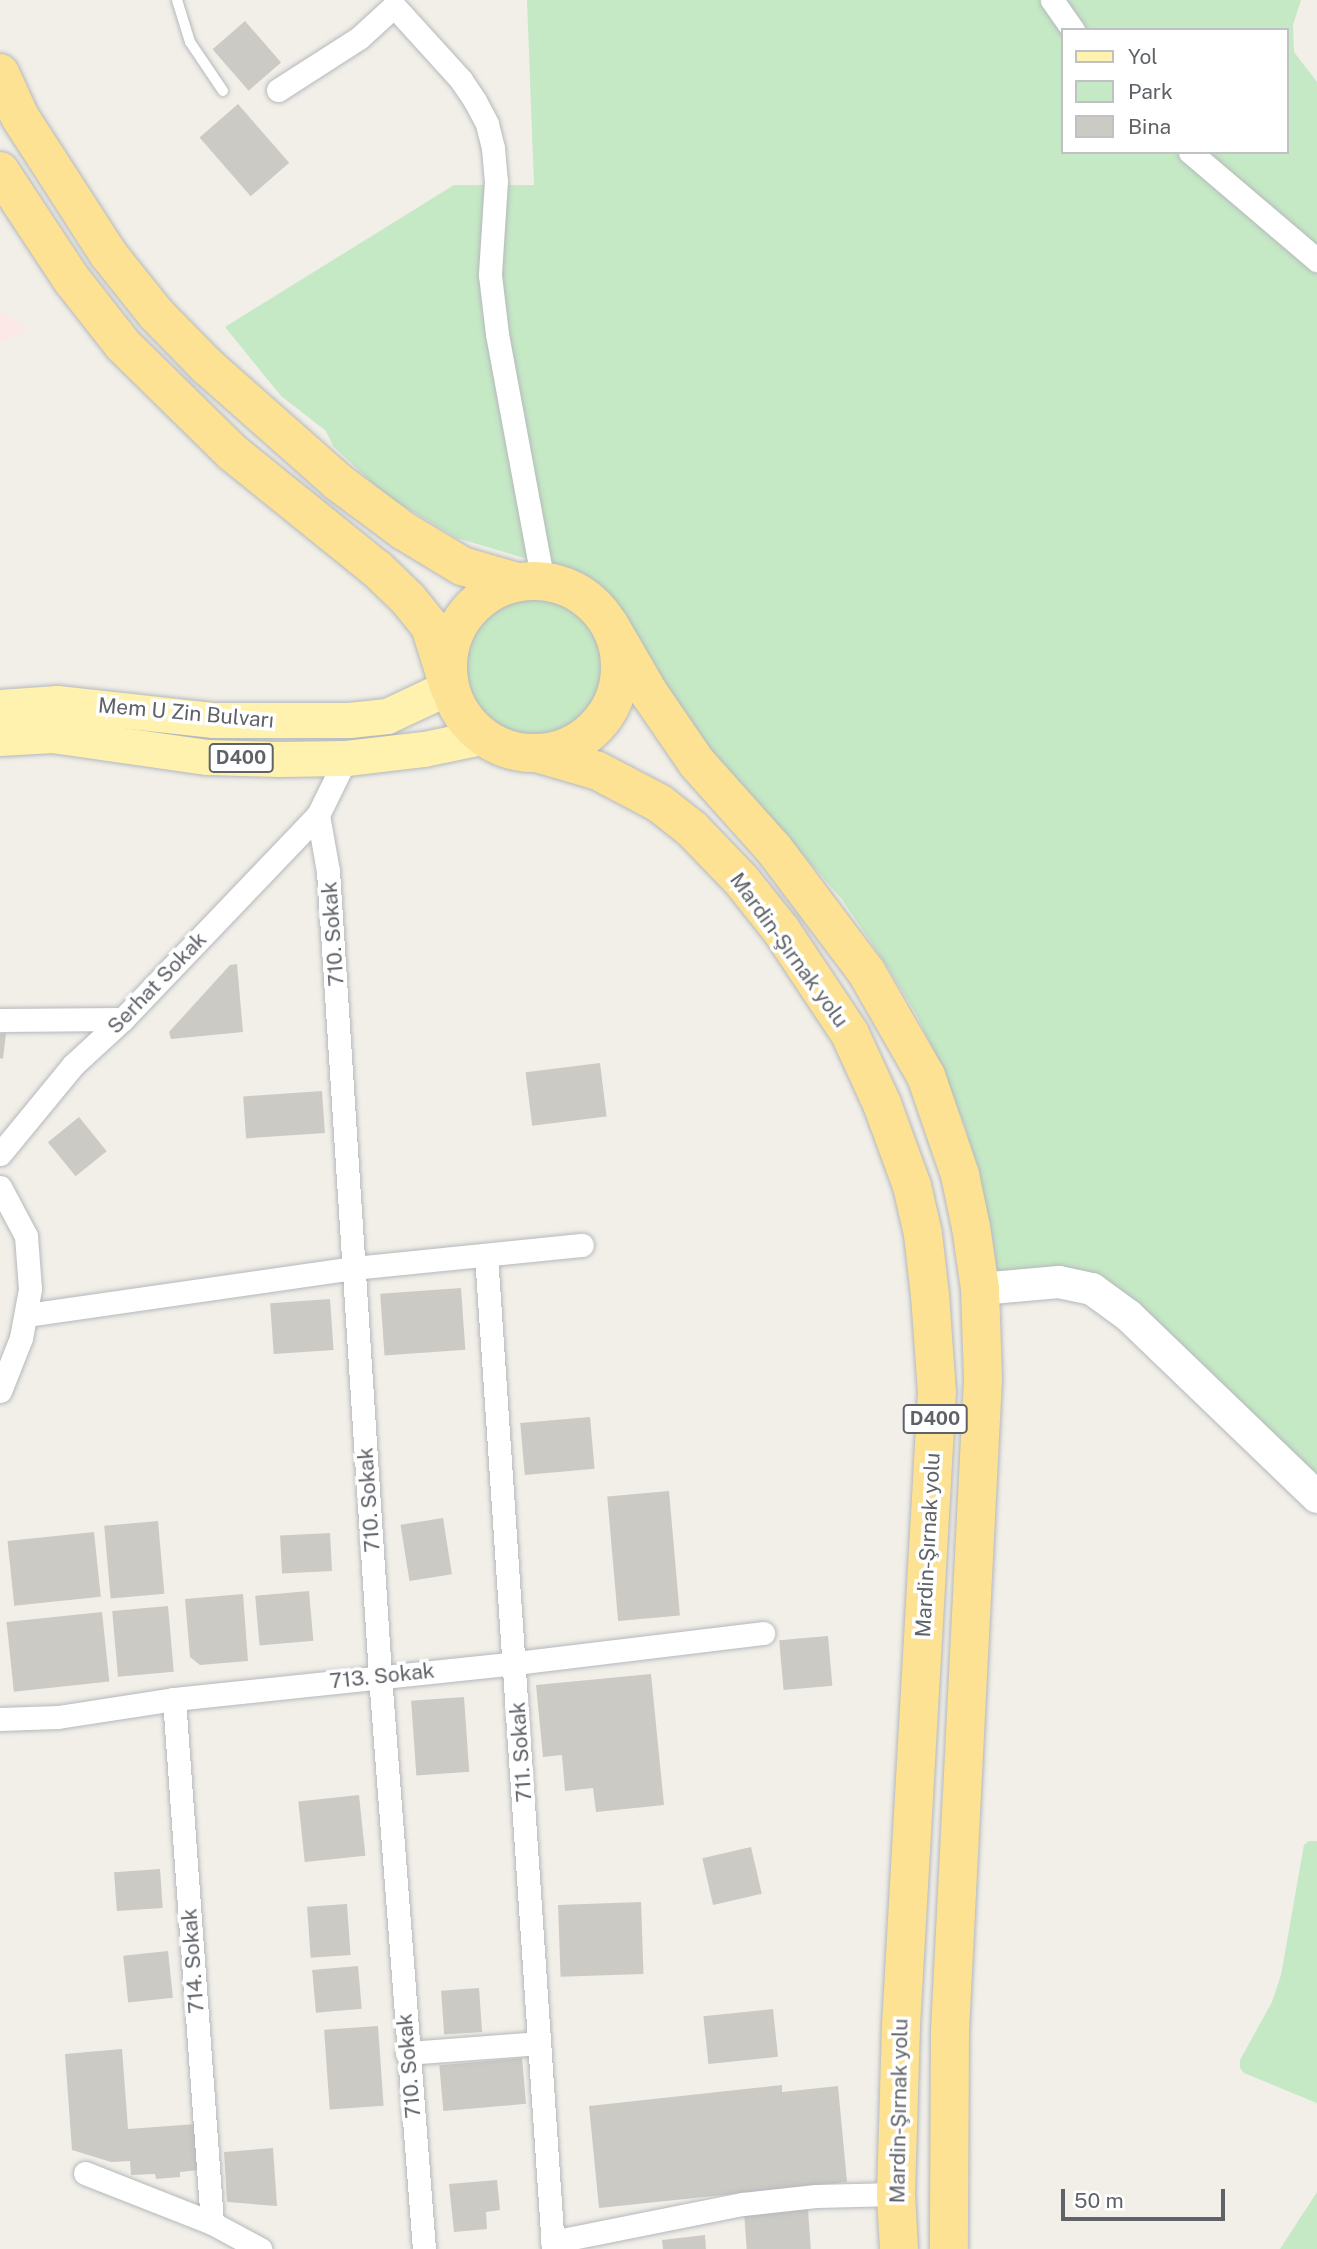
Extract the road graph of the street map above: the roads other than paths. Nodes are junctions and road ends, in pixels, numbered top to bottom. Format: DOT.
graph roads {
  1 [pos="177,0"];
  2 [pos="1052,0"];
  3 [pos="394,2"];
  4 [pos="1072,28"];
  5 [pos="0,73"];
  6 [pos="278,90"];
  7 [pos="223,91"];
  8 [pos="1192,154"];
  9 [pos="0,171"];
  10 [pos="1317,260"];
  11 [pos="530,581"];
  12 [pos="609,624"];
  13 [pos="449,687"];
  14 [pos="0,706"];
  15 [pos="481,737"];
  16 [pos="0,738"];
  17 [pos="540,754"];
  18 [pos="346,758"];
  19 [pos="318,815"];
  20 [pos="123,1018"];
  21 [pos="0,1020"];
  22 [pos="0,1154"];
  23 [pos="0,1187"];
  24 [pos="582,1245"];
  25 [pos="486,1255"];
  26 [pos="354,1268"];
  27 [pos="980,1289"];
  28 [pos="27,1314"];
  29 [pos="0,1391"];
  30 [pos="1317,1496"];
  31 [pos="764,1633"];
  32 [pos="516,1663"];
  33 [pos="380,1676"];
  34 [pos="174,1699"];
  35 [pos="0,1719"];
  36 [pos="539,2043"];
  37 [pos="407,2053"];
  38 [pos="85,2173"];
  39 [pos="896,2194"];
  40 [pos="212,2223"];
  41 [pos="552,2246"];
  42 [pos="260,2249"];
  43 [pos="424,2249"];
  44 [pos="898,2249"];
  45 [pos="949,2249"];
  1 -- 7 [label="lane"];
  2 -- 4 [label="street"];
  3 -- 6 [label="street"];
  3 -- 11 [label="street"];
  5 -- 11 [label="highway"];
  8 -- 10 [label="street"];
  9 -- 13 [label="highway"];
  11 -- 12 [label="highway"];
  11 -- 13 [label="highway"];
  12 -- 17 [label="highway"];
  12 -- 27 [label="highway"];
  13 -- 14 [label="main road, Mem U Zin Bulvarı / D400"];
  13 -- 15 [label="highway"];
  15 -- 17 [label="highway"];
  15 -- 18 [label="main road, Mem U Zin Bulvarı / D400"];
  16 -- 18 [label="main road, Mem U Zin Bulvarı / D400"];
  17 -- 39 [label="highway, Mardin-Şırnak yolu / D400"];
  18 -- 19 [label="street"];
  19 -- 20 [label="street, Serhat Sokak"];
  19 -- 26 [label="street, 710. Sokak"];
  20 -- 21 [label="street"];
  20 -- 22 [label="street, Serhat Sokak"];
  23 -- 28 [label="street"];
  24 -- 25 [label="street"];
  25 -- 26 [label="street"];
  25 -- 32 [label="street, 711. Sokak"];
  26 -- 28 [label="street"];
  26 -- 33 [label="street, 710. Sokak"];
  27 -- 30 [label="street"];
  27 -- 45 [label="highway"];
  28 -- 29 [label="street"];
  31 -- 32 [label="street, 713. Sokak"];
  32 -- 33 [label="street, 713. Sokak"];
  32 -- 36 [label="street, 711. Sokak"];
  33 -- 34 [label="street, 713. Sokak"];
  33 -- 37 [label="street, 710. Sokak"];
  34 -- 35 [label="street, 713. Sokak"];
  34 -- 40 [label="street, 714. Sokak"];
  36 -- 37 [label="street"];
  36 -- 41 [label="street, 711. Sokak"];
  37 -- 43 [label="street, 710. Sokak"];
  38 -- 40 [label="street"];
  39 -- 41 [label="street"];
  39 -- 44 [label="highway, Mardin-Şırnak yolu / D400"];
  40 -- 42 [label="street"];
}
